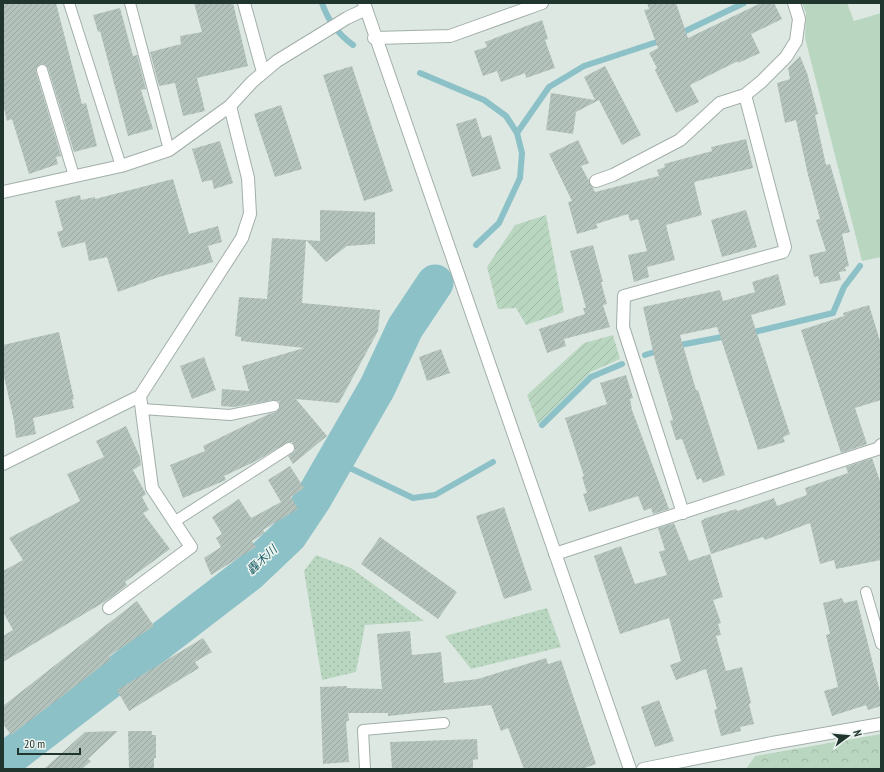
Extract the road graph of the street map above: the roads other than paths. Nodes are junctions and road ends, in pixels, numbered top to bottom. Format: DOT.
graph roads {
  1 [pos="69,3"];
  2 [pos="130,3"];
  3 [pos="244,3"];
  4 [pos="542,3"];
  5 [pos="794,3"];
  6 [pos="365,6"];
  7 [pos="374,38"];
  8 [pos="42,70"];
  9 [pos="263,72"];
  10 [pos="745,95"];
  11 [pos="230,106"];
  12 [pos="169,150"];
  13 [pos="122,166"];
  14 [pos="74,176"];
  15 [pos="596,181"];
  16 [pos="4,188"];
  17 [pos="140,396"];
  18 [pos="274,406"];
  19 [pos="142,409"];
  20 [pos="881,445"];
  21 [pos="289,448"];
  22 [pos="3,464"];
  23 [pos="684,513"];
  24 [pos="174,522"];
  25 [pos="555,554"];
  26 [pos="866,592"];
  27 [pos="109,608"];
  28 [pos="881,644"];
  29 [pos="444,723"];
  30 [pos="881,724"];
  31 [pos="366,769"];
  32 [pos="630,769"];
  33 [pos="643,769"];
  1 -- 13 [label="lane"];
  2 -- 12 [label="lane"];
  3 -- 9 [label="street"];
  4 -- 7 [label="street"];
  5 -- 10 [label="street"];
  6 -- 7 [label="street"];
  6 -- 9 [label="street"];
  7 -- 25 [label="street"];
  8 -- 14 [label="lane"];
  9 -- 11 [label="street"];
  10 -- 15 [label="street"];
  10 -- 23 [label="street"];
  11 -- 12 [label="street"];
  11 -- 17 [label="street"];
  12 -- 13 [label="street"];
  13 -- 14 [label="street"];
  14 -- 16 [label="street"];
  17 -- 19 [label="street"];
  17 -- 22 [label="street"];
  18 -- 19 [label="lane"];
  19 -- 24 [label="street"];
  20 -- 23 [label="street"];
  21 -- 24 [label="lane"];
  23 -- 25 [label="street"];
  24 -- 27 [label="street"];
  25 -- 32 [label="street"];
  26 -- 28 [label="lane"];
  29 -- 31 [label="lane"];
  30 -- 33 [label="street"];
}
